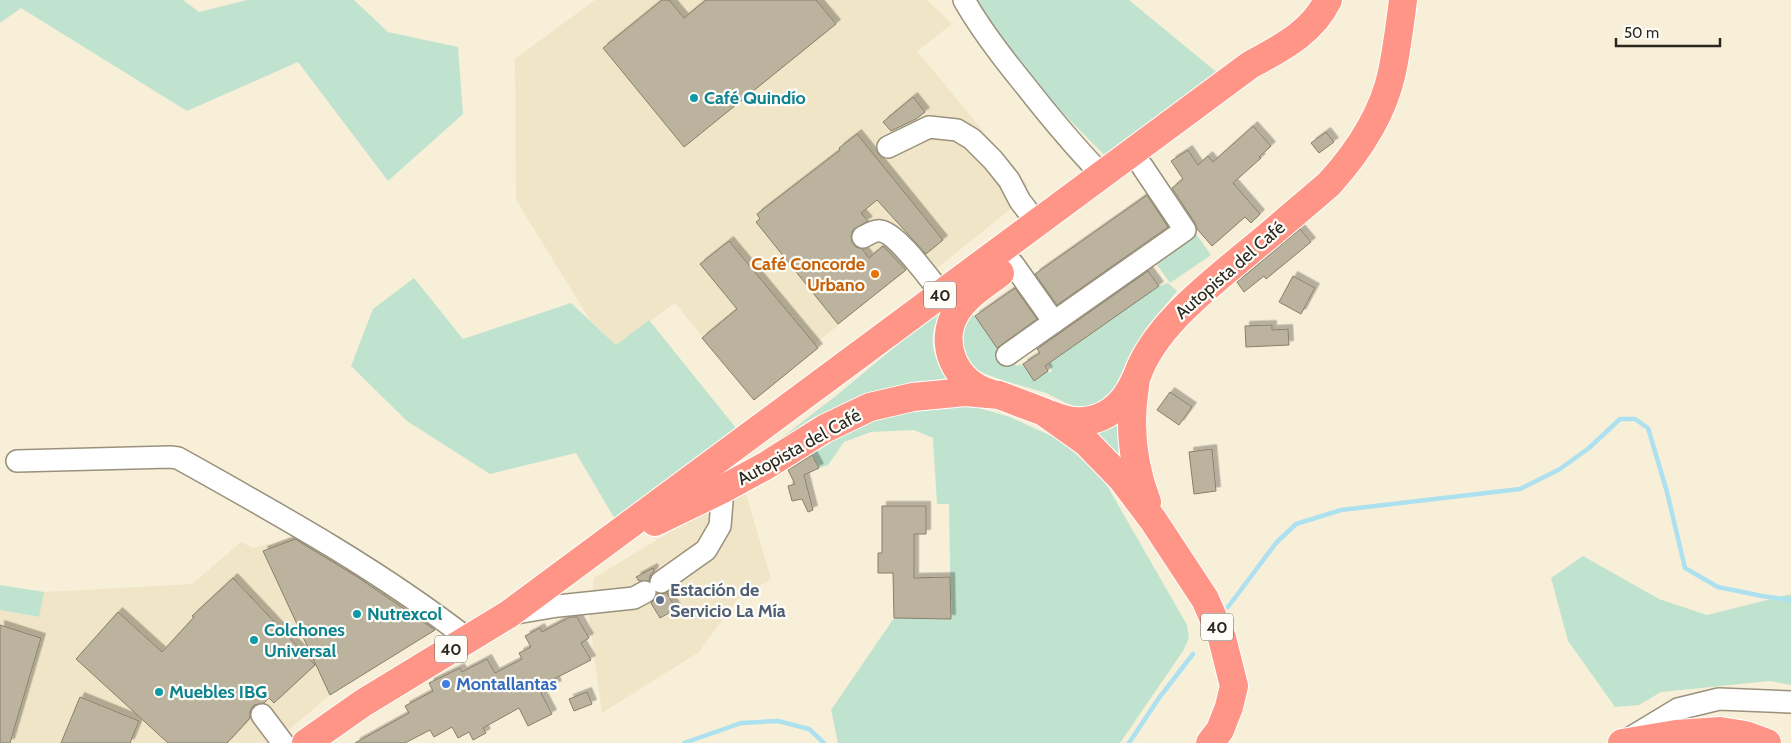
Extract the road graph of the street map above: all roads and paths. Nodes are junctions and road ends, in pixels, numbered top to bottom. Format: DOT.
graph roads {
  1 [pos="964,0"];
  2 [pos="1328,0"];
  3 [pos="1403,0"];
  4 [pos="1288,43"];
  5 [pos="888,147"];
  6 [pos="1142,166"];
  7 [pos="1102,175"];
  8 [pos="1037,223"];
  9 [pos="863,238"];
  10 [pos="1012,264"];
  11 [pos="942,294"];
  12 [pos="1054,322"];
  13 [pos="1007,355"];
  14 [pos="1137,376"];
  15 [pos="999,395"];
  16 [pos="1044,412"];
  17 [pos="17,461"];
  18 [pos="723,489"];
  19 [pos="1153,520"];
  20 [pos="595,551"];
  21 [pos="509,614"];
  22 [pos="468,639"];
  23 [pos="1791,702"];
  24 [pos="262,716"];
  25 [pos="283,743"];
  26 [pos="306,743"];
  27 [pos="1210,743"];
  28 [pos="1622,743"];
  29 [pos="1766,743"];
  1 -- 7 [label="street"];
  2 -- 4 [label="highway, Autopista del Café / 40"];
  3 -- 14 [label="highway, Autopista del Café / 40"];
  4 -- 6 [label="highway"];
  4 -- 7 [label="highway, Autopista del Café / 40"];
  5 -- 8 [label="street"];
  6 -- 10 [label="highway"];
  6 -- 12 [label="street"];
  7 -- 8 [label="highway, Autopista del Café / 40"];
  8 -- 11 [label="highway, Autopista del Café / 40"];
  9 -- 11 [label="street"];
  10 -- 12 [label="street"];
  10 -- 15 [label="highway"];
  11 -- 20 [label="highway, Autopista del Café / 40"];
  12 -- 13 [label="street"];
  14 -- 16 [label="highway"];
  14 -- 19 [label="highway, Autopista del Café / 40"];
  15 -- 16 [label="highway, Autopista del Café / 40"];
  15 -- 18 [label="highway, Autopista del Café / 40"];
  16 -- 19 [label="highway, Autopista del Café / 40"];
  17 -- 22 [label="street"];
  18 -- 20 [label="highway, Autopista del Café / 40"];
  18 -- 21 [label="street"];
  19 -- 27 [label="highway, 40"];
  20 -- 21 [label="highway, Autopista del Café / 40"];
  21 -- 22 [label="highway, Autopista del Café / 40"];
  22 -- 26 [label="highway, Autopista del Café / 40"];
  23 -- 28 [label="street"];
  24 -- 25 [label="street"];
  28 -- 29 [label="highway"];
}
